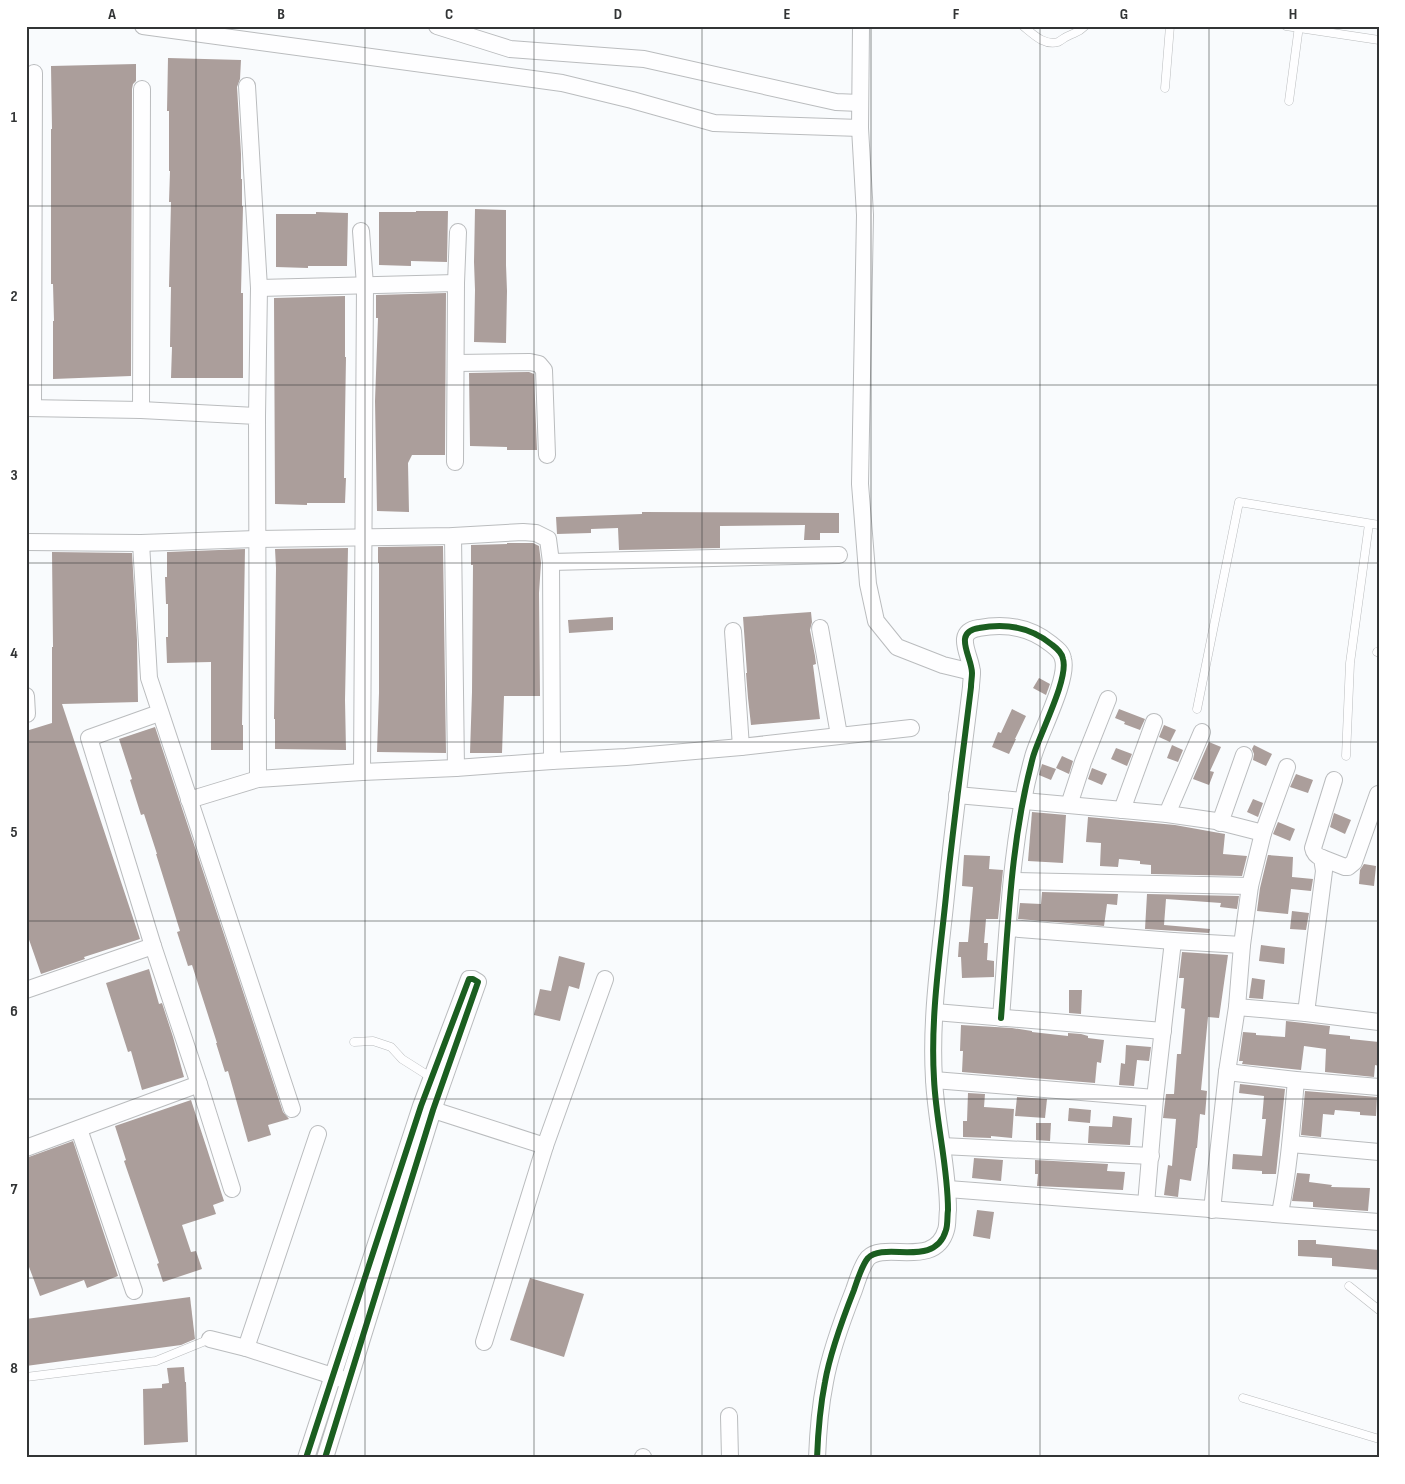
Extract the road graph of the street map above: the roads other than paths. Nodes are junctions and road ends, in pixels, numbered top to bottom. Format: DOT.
graph roads {
  1 [pos="143,26"];
  2 [pos="437,26"];
  3 [pos="861,26"];
  4 [pos="1023,26"];
  5 [pos="1069,26"];
  6 [pos="1086,26"];
  7 [pos="1170,26"];
  8 [pos="1286,26"];
  9 [pos="1299,27"];
  10 [pos="1069,35"];
  11 [pos="1379,40"];
  12 [pos="34,73"];
  13 [pos="247,86"];
  14 [pos="1165,88"];
  15 [pos="142,89"];
  16 [pos="1289,101"];
  17 [pos="860,103"];
  18 [pos="860,128"];
  19 [pos="361,231"];
  20 [pos="458,232"];
  21 [pos="456,283"];
  22 [pos="365,285"];
  23 [pos="259,288"];
  24 [pos="456,362"];
  25 [pos="30,408"];
  26 [pos="141,410"];
  27 [pos="257,416"];
  28 [pos="547,455"];
  29 [pos="455,462"];
  30 [pos="1369,524"];
  31 [pos="1379,525"];
  32 [pos="453,536"];
  33 [pos="362,538"];
  34 [pos="258,539"];
  35 [pos="26,542"];
  36 [pos="141,544"];
  37 [pos="840,555"];
  38 [pos="551,562"];
  39 [pos="820,628"];
  40 [pos="733,631"];
  41 [pos="972,672"];
  42 [pos="26,696"];
  43 [pos="1108,699"];
  44 [pos="1197,709"];
  45 [pos="159,713"];
  46 [pos="27,714"];
  47 [pos="1154,722"];
  48 [pos="911,728"];
  49 [pos="1202,732"];
  50 [pos="840,736"];
  51 [pos="741,747"];
  52 [pos="1244,755"];
  53 [pos="1346,756"];
  54 [pos="552,761"];
  55 [pos="1288,767"];
  56 [pos="456,768"];
  57 [pos="362,772"];
  58 [pos="258,779"];
  59 [pos="1334,780"];
  60 [pos="1378,794"];
  61 [pos="957,795"];
  62 [pos="189,800"];
  63 [pos="1022,801"];
  64 [pos="1069,805"];
  65 [pos="1122,810"];
  66 [pos="1167,814"];
  67 [pos="1220,822"];
  68 [pos="1263,833"];
  69 [pos="1322,858"];
  70 [pos="1012,881"];
  71 [pos="1250,886"];
  72 [pos="1008,928"];
  73 [pos="1173,941"];
  74 [pos="1242,945"];
  75 [pos="153,946"];
  76 [pos="605,979"];
  77 [pos="26,990"];
  78 [pos="1237,1007"];
  79 [pos="935,1012"];
  80 [pos="1306,1012"];
  81 [pos="1001,1018"];
  82 [pos="1379,1022"];
  83 [pos="1163,1031"];
  84 [pos="354,1042"];
  85 [pos="1228,1072"];
  86 [pos="432,1078"];
  87 [pos="934,1080"];
  88 [pos="1296,1080"];
  89 [pos="199,1084"];
  90 [pos="1379,1088"];
  91 [pos="1156,1098"];
  92 [pos="427,1108"];
  93 [pos="292,1109"];
  94 [pos="79,1129"];
  95 [pos="318,1134"];
  96 [pos="1291,1144"];
  97 [pos="546,1146"];
  98 [pos="942,1146"];
  99 [pos="26,1148"];
  100 [pos="1379,1152"];
  101 [pos="1150,1156"];
  102 [pos="232,1189"];
  103 [pos="948,1189"];
  104 [pos="1146,1204"];
  105 [pos="1212,1210"];
  106 [pos="1280,1213"];
  107 [pos="1379,1222"];
  108 [pos="1349,1286"];
  109 [pos="134,1291"];
  110 [pos="1379,1310"];
  111 [pos="210,1339"];
  112 [pos="484,1342"];
  113 [pos="246,1348"];
  114 [pos="26,1376"];
  115 [pos="333,1376"];
  116 [pos="349,1381"];
  117 [pos="1243,1398"];
  118 [pos="729,1416"];
  119 [pos="1379,1439"];
  120 [pos="306,1458"];
  121 [pos="325,1458"];
  122 [pos="730,1458"];
  123 [pos="818,1458"];
  1 -- 18 [label="street"];
  2 -- 17 [label="street"];
  3 -- 17 [label="street"];
  4 -- 10 [label="lane"];
  5 -- 10 [label="lane"];
  6 -- 10 [label="lane"];
  7 -- 14 [label="lane"];
  8 -- 9 [label="lane"];
  9 -- 11 [label="lane"];
  9 -- 16 [label="lane"];
  12 -- 25 [label="street"];
  13 -- 23 [label="street"];
  15 -- 26 [label="street"];
  17 -- 18 [label="street"];
  18 -- 41 [label="street"];
  19 -- 22 [label="street"];
  20 -- 21 [label="street"];
  21 -- 22 [label="street"];
  21 -- 24 [label="street"];
  22 -- 23 [label="street"];
  22 -- 33 [label="street"];
  23 -- 27 [label="street"];
  24 -- 28 [label="street"];
  24 -- 29 [label="street"];
  25 -- 26 [label="street"];
  26 -- 27 [label="street"];
  27 -- 34 [label="street"];
  30 -- 31 [label="lane"];
  30 -- 44 [label="lane"];
  30 -- 53 [label="lane"];
  32 -- 33 [label="street"];
  32 -- 38 [label="street"];
  32 -- 56 [label="street"];
  33 -- 34 [label="street"];
  33 -- 57 [label="street"];
  34 -- 36 [label="street"];
  34 -- 58 [label="street"];
  35 -- 36 [label="street"];
  36 -- 45 [label="street"];
  37 -- 38 [label="street"];
  38 -- 54 [label="street"];
  39 -- 50 [label="street"];
  40 -- 51 [label="street"];
  41 -- 61 [label="street"];
  41 -- 63 [label="street"];
  42 -- 46 [label="street"];
  43 -- 64 [label="street"];
  45 -- 62 [label="street"];
  45 -- 75 [label="street"];
  47 -- 65 [label="street"];
  48 -- 50 [label="street"];
  49 -- 66 [label="street"];
  50 -- 51 [label="street"];
  51 -- 54 [label="street"];
  52 -- 67 [label="street"];
  54 -- 56 [label="street"];
  55 -- 68 [label="street"];
  56 -- 57 [label="street"];
  57 -- 58 [label="street"];
  58 -- 62 [label="street"];
  59 -- 69 [label="street"];
  60 -- 69 [label="street"];
  61 -- 63 [label="street"];
  61 -- 79 [label="street"];
  62 -- 93 [label="street"];
  63 -- 64 [label="street"];
  63 -- 70 [label="street"];
  64 -- 65 [label="street"];
  65 -- 66 [label="street"];
  66 -- 67 [label="street"];
  67 -- 68 [label="street"];
  68 -- 71 [label="street"];
  69 -- 80 [label="street"];
  70 -- 71 [label="street"];
  70 -- 72 [label="street"];
  71 -- 74 [label="street"];
  72 -- 73 [label="street"];
  72 -- 81 [label="street"];
  73 -- 74 [label="street"];
  73 -- 83 [label="street"];
  74 -- 78 [label="street"];
  75 -- 77 [label="street"];
  75 -- 89 [label="street"];
  76 -- 97 [label="street"];
  78 -- 80 [label="street"];
  78 -- 85 [label="street"];
  79 -- 81 [label="street"];
  79 -- 87 [label="street"];
  80 -- 82 [label="street"];
  81 -- 83 [label="street"];
  83 -- 91 [label="street"];
  84 -- 86 [label="lane"];
  85 -- 88 [label="street"];
  85 -- 105 [label="street"];
  86 -- 92 [label="street"];
  86 -- 92 [label="street"];
  87 -- 91 [label="street"];
  87 -- 98 [label="street"];
  88 -- 90 [label="street"];
  88 -- 96 [label="street"];
  89 -- 94 [label="street"];
  89 -- 102 [label="street"];
  91 -- 101 [label="street"];
  92 -- 97 [label="street"];
  92 -- 115 [label="street"];
  92 -- 116 [label="street"];
  94 -- 99 [label="street"];
  94 -- 109 [label="street"];
  95 -- 113 [label="street"];
  96 -- 100 [label="street"];
  96 -- 106 [label="street"];
  97 -- 112 [label="street"];
  98 -- 101 [label="street"];
  98 -- 103 [label="street"];
  101 -- 104 [label="street"];
  103 -- 104 [label="street"];
  103 -- 123 [label="street"];
  104 -- 105 [label="street"];
  105 -- 106 [label="street"];
  106 -- 107 [label="street"];
  108 -- 110 [label="lane"];
  111 -- 113 [label="street"];
  111 -- 114 [label="lane"];
  113 -- 115 [label="street"];
  115 -- 116 [label="street"];
  115 -- 120 [label="street"];
  116 -- 121 [label="street"];
  117 -- 119 [label="lane"];
  118 -- 122 [label="street"];
}
